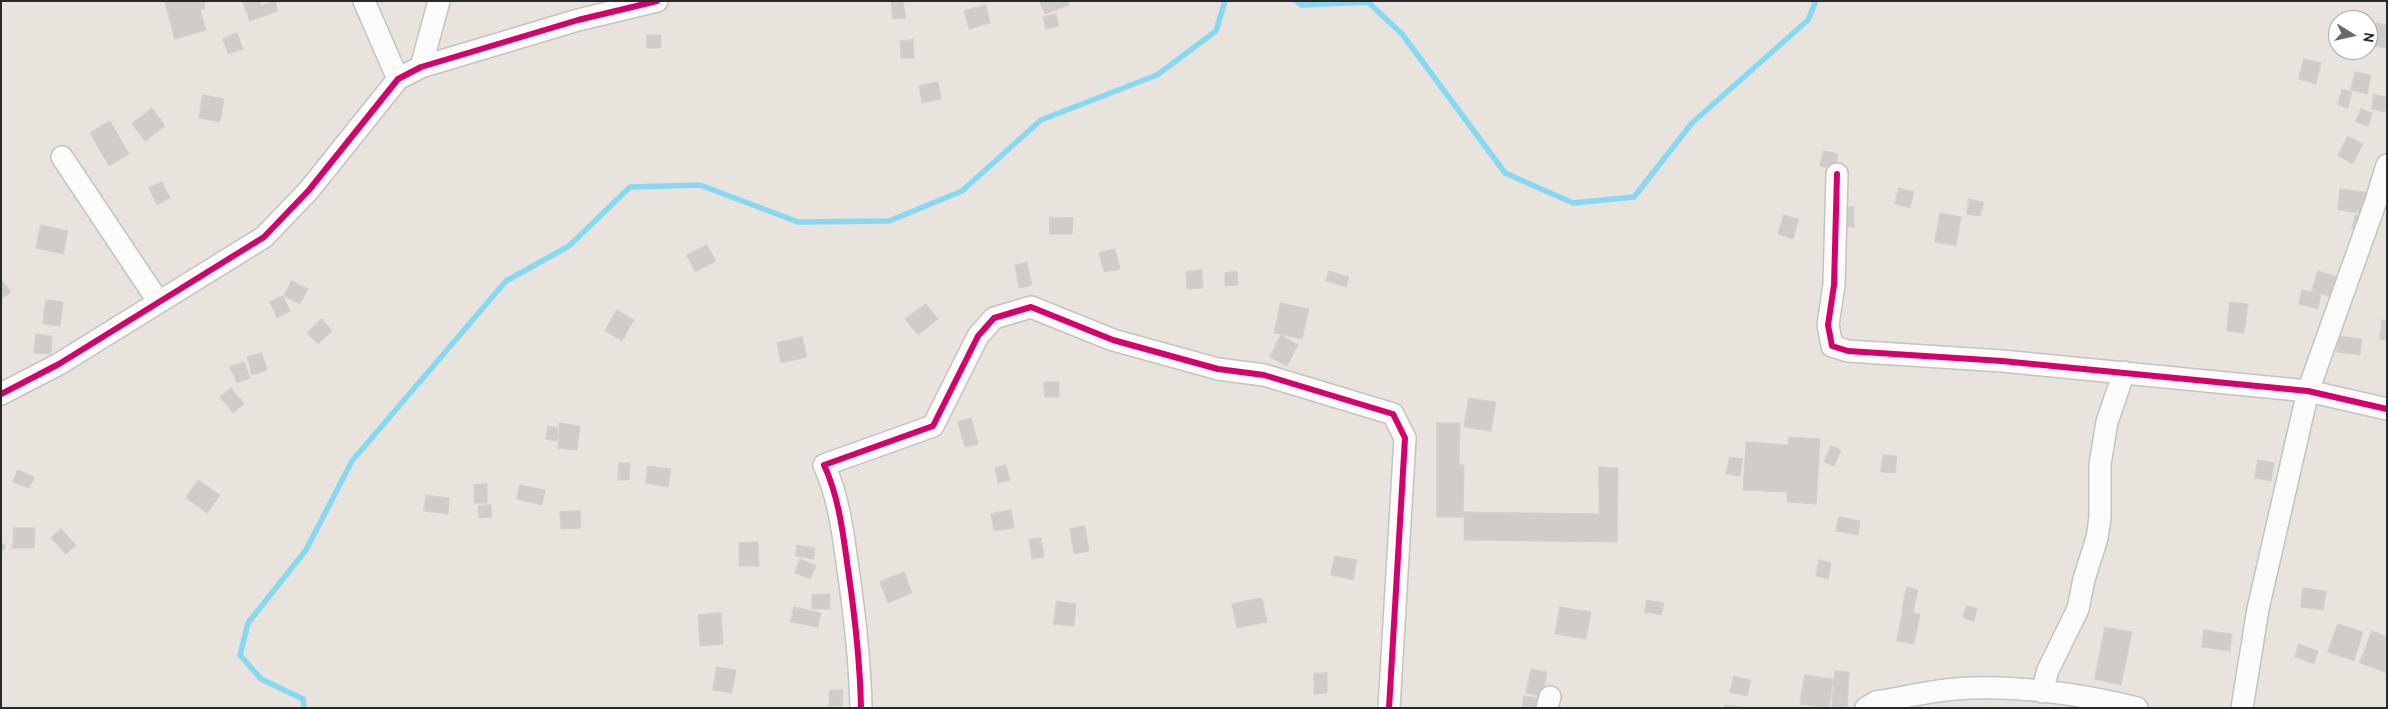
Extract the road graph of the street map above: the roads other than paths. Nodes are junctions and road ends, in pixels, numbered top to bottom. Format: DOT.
graph roads {
  1 [pos="364,1"];
  2 [pos="439,1"];
  3 [pos="657,1"];
  4 [pos="421,67"];
  5 [pos="398,79"];
  6 [pos="62,157"];
  7 [pos="2387,165"];
  8 [pos="1837,174"];
  9 [pos="158,301"];
  10 [pos="2124,372"];
  11 [pos="2308,391"];
  12 [pos="1,394"];
  13 [pos="2387,409"];
  14 [pos="2042,692"];
  15 [pos="860,708"];
  16 [pos="1389,708"];
  17 [pos="1866,708"];
  18 [pos="2137,708"];
  19 [pos="2242,708"];
  1 -- 5 [label="street"];
  2 -- 4 [label="street"];
  3 -- 4 [label="street"];
  4 -- 5 [label="street"];
  5 -- 9 [label="street"];
  6 -- 9 [label="street"];
  7 -- 11 [label="street"];
  8 -- 10 [label="street"];
  9 -- 12 [label="street"];
  10 -- 11 [label="street"];
  10 -- 14 [label="street"];
  11 -- 13 [label="street"];
  11 -- 19 [label="street"];
  14 -- 17 [label="street"];
  14 -- 18 [label="street"];
  15 -- 16 [label="street"];
}
